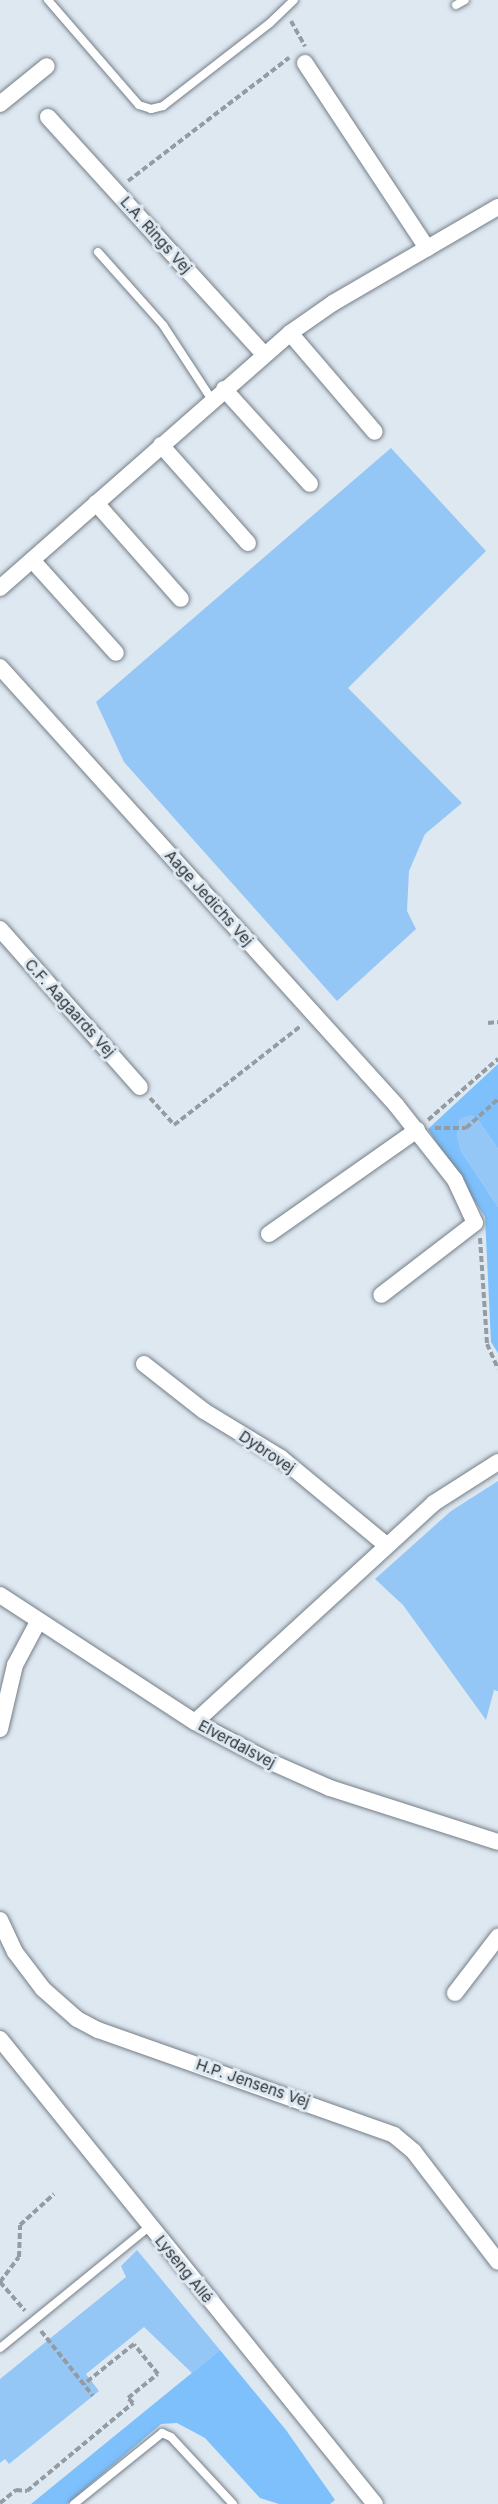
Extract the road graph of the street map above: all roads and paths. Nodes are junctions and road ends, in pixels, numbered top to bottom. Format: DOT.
graph roads {
  1 [pos="48,0"];
  2 [pos="294,0"];
  3 [pos="465,0"];
  4 [pos="456,5"];
  5 [pos="284,10"];
  6 [pos="305,45"];
  7 [pos="305,63"];
  8 [pos="46,66"];
  9 [pos="0,104"];
  10 [pos="48,117"];
  11 [pos="116,191"];
  12 [pos="497,209"];
  13 [pos="427,248"];
  14 [pos="98,252"];
  15 [pos="290,333"];
  16 [pos="264,354"];
  17 [pos="218,394"];
  18 [pos="375,432"];
  19 [pos="161,446"];
  20 [pos="310,484"];
  21 [pos="96,503"];
  22 [pos="248,543"];
  23 [pos="32,560"];
  24 [pos="0,588"];
  25 [pos="181,599"];
  26 [pos="116,653"];
  27 [pos="0,666"];
  28 [pos="0,929"];
  29 [pos="315,1015"];
  30 [pos="498,1022"];
  31 [pos="488,1023"];
  32 [pos="498,1059"];
  33 [pos="140,1087"];
  34 [pos="498,1099"];
  35 [pos="417,1130"];
  36 [pos="475,1223"];
  37 [pos="269,1234"];
  38 [pos="381,1295"];
  39 [pos="144,1364"];
  40 [pos="498,1369"];
  41 [pos="498,1462"];
  42 [pos="386,1545"];
  43 [pos="0,1595"];
  44 [pos="38,1622"];
  45 [pos="195,1722"];
  46 [pos="0,1729"];
  47 [pos="498,1842"];
  48 [pos="0,1920"];
  49 [pos="498,1937"];
  50 [pos="455,1993"];
  51 [pos="0,2039"];
  52 [pos="54,2194"];
  53 [pos="150,2226"];
  54 [pos="498,2262"];
  55 [pos="0,2282"];
  56 [pos="33,2322"];
  57 [pos="0,2348"];
  58 [pos="84,2384"];
  59 [pos="93,2396"];
  60 [pos="369,2502"];
  61 [pos="0,2503"];
  62 [pos="74,2504"];
  63 [pos="233,2504"];
  1 -- 5 [label="lane"];
  2 -- 5 [label="lane"];
  3 -- 4 [label="lane"];
  5 -- 6 [label="path"];
  6 -- 7 [label="path"];
  6 -- 11 [label="path"];
  7 -- 13 [label="street"];
  8 -- 9 [label="street"];
  10 -- 11 [label="street, L.A. Rings Vej"];
  11 -- 16 [label="street, L.A. Rings Vej"];
  12 -- 13 [label="street"];
  13 -- 15 [label="street"];
  14 -- 17 [label="lane"];
  15 -- 16 [label="street"];
  15 -- 18 [label="street"];
  16 -- 17 [label="street"];
  17 -- 19 [label="street"];
  17 -- 20 [label="street"];
  19 -- 21 [label="street"];
  19 -- 22 [label="street"];
  21 -- 23 [label="street"];
  21 -- 25 [label="street"];
  23 -- 24 [label="street"];
  23 -- 26 [label="street"];
  27 -- 29 [label="street, Aage Jedichs Vej"];
  28 -- 33 [label="street, C.F. Aagaards Vej"];
  29 -- 33 [label="path"];
  29 -- 35 [label="street, Aage Jedichs Vej"];
  30 -- 31 [label="path"];
  32 -- 35 [label="path"];
  34 -- 35 [label="path"];
  35 -- 36 [label="street, Aage Jedichs Vej"];
  35 -- 37 [label="street"];
  36 -- 38 [label="street"];
  36 -- 40 [label="path"];
  39 -- 42 [label="street, Dybrovej"];
  41 -- 42 [label="street"];
  42 -- 45 [label="street"];
  43 -- 44 [label="street, Elverdalsvej"];
  44 -- 45 [label="street, Elverdalsvej"];
  44 -- 46 [label="street"];
  45 -- 47 [label="street, Elverdalsvej"];
  48 -- 54 [label="street, H.P. Jensens Vej"];
  49 -- 50 [label="street"];
  51 -- 53 [label="street, Lyseng Allé"];
  52 -- 55 [label="path"];
  53 -- 56 [label="lane"];
  53 -- 60 [label="street, Lyseng Allé"];
  55 -- 56 [label="path"];
  56 -- 57 [label="lane"];
  56 -- 58 [label="path"];
  58 -- 59 [label="path"];
  58 -- 61 [label="path"];
  62 -- 63 [label="lane"];
}
